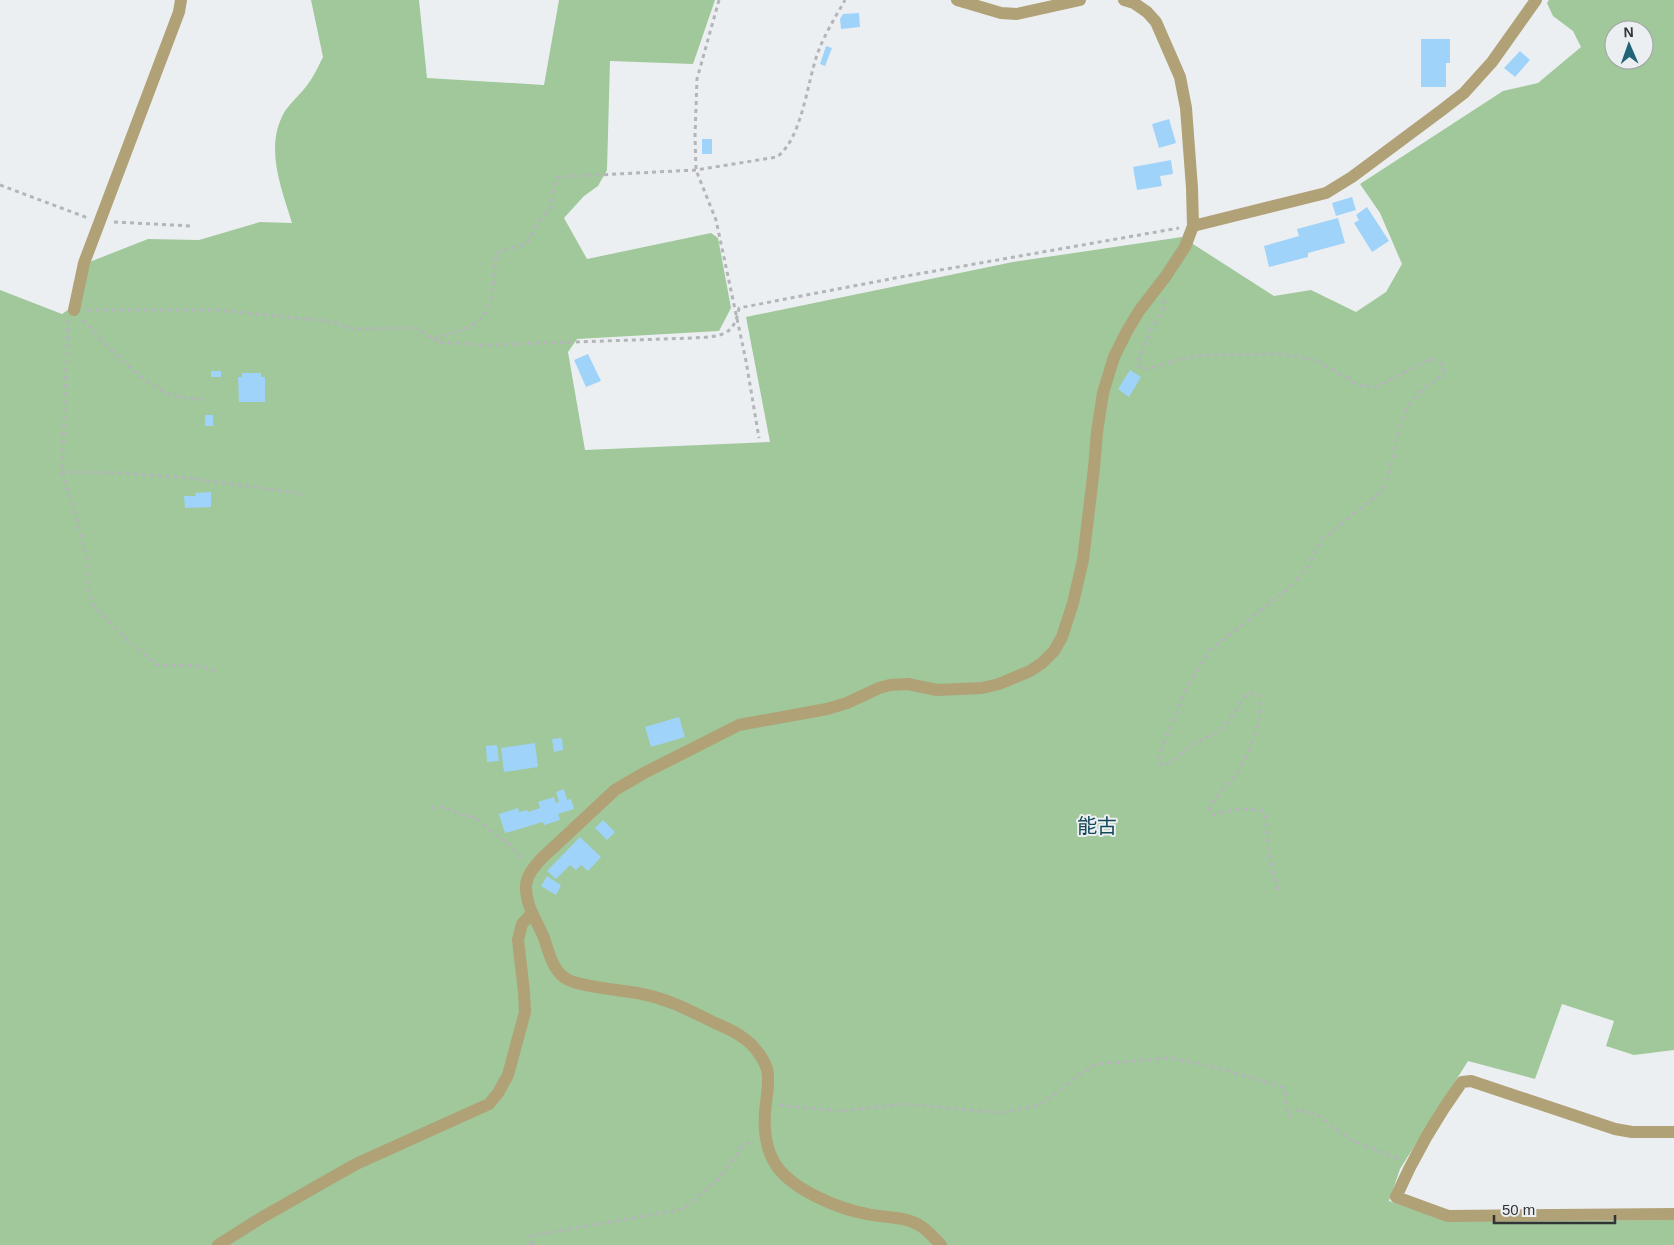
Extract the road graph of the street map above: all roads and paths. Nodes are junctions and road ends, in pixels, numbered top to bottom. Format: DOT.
graph roads {
  1 [pos="181,0"];
  2 [pos="719,0"];
  3 [pos="845,0"];
  4 [pos="958,0"];
  5 [pos="1080,0"];
  6 [pos="1124,0"];
  7 [pos="1536,0"];
  8 [pos="696,170"];
  9 [pos="1193,226"];
  10 [pos="1155,290"];
  11 [pos="74,310"];
  12 [pos="737,319"];
  13 [pos="433,338"];
  14 [pos="205,400"];
  15 [pos="759,438"];
  16 [pos="62,472"];
  17 [pos="303,494"];
  18 [pos="215,672"];
  19 [pos="432,808"];
  20 [pos="531,870"];
  21 [pos="1278,894"];
  22 [pos="532,914"];
  23 [pos="766,1103"];
  24 [pos="1674,1132"];
  25 [pos="765,1133"];
  26 [pos="1410,1164"];
  27 [pos="1674,1214"];
  28 [pos="218,1245"];
  29 [pos="532,1245"];
  30 [pos="941,1245"];
  1 -- 11 [label="street"];
  2 -- 8 [label="path"];
  3 -- 8 [label="path"];
  4 -- 5 [label="street"];
  6 -- 9 [label="street"];
  7 -- 9 [label="street"];
  8 -- 12 [label="path"];
  8 -- 13 [label="path"];
  9 -- 10 [label="street"];
  9 -- 12 [label="path"];
  10 -- 20 [label="street"];
  10 -- 21 [label="path"];
  11 -- 13 [label="path"];
  11 -- 14 [label="path"];
  11 -- 16 [label="path"];
  12 -- 13 [label="path"];
  12 -- 15 [label="path"];
  16 -- 17 [label="path"];
  16 -- 18 [label="path"];
  19 -- 20 [label="path"];
  20 -- 22 [label="street"];
  22 -- 23 [label="street"];
  22 -- 28 [label="street"];
  23 -- 25 [label="street"];
  23 -- 26 [label="path"];
  24 -- 26 [label="street"];
  25 -- 29 [label="path"];
  25 -- 30 [label="street"];
  26 -- 27 [label="street"];
}
